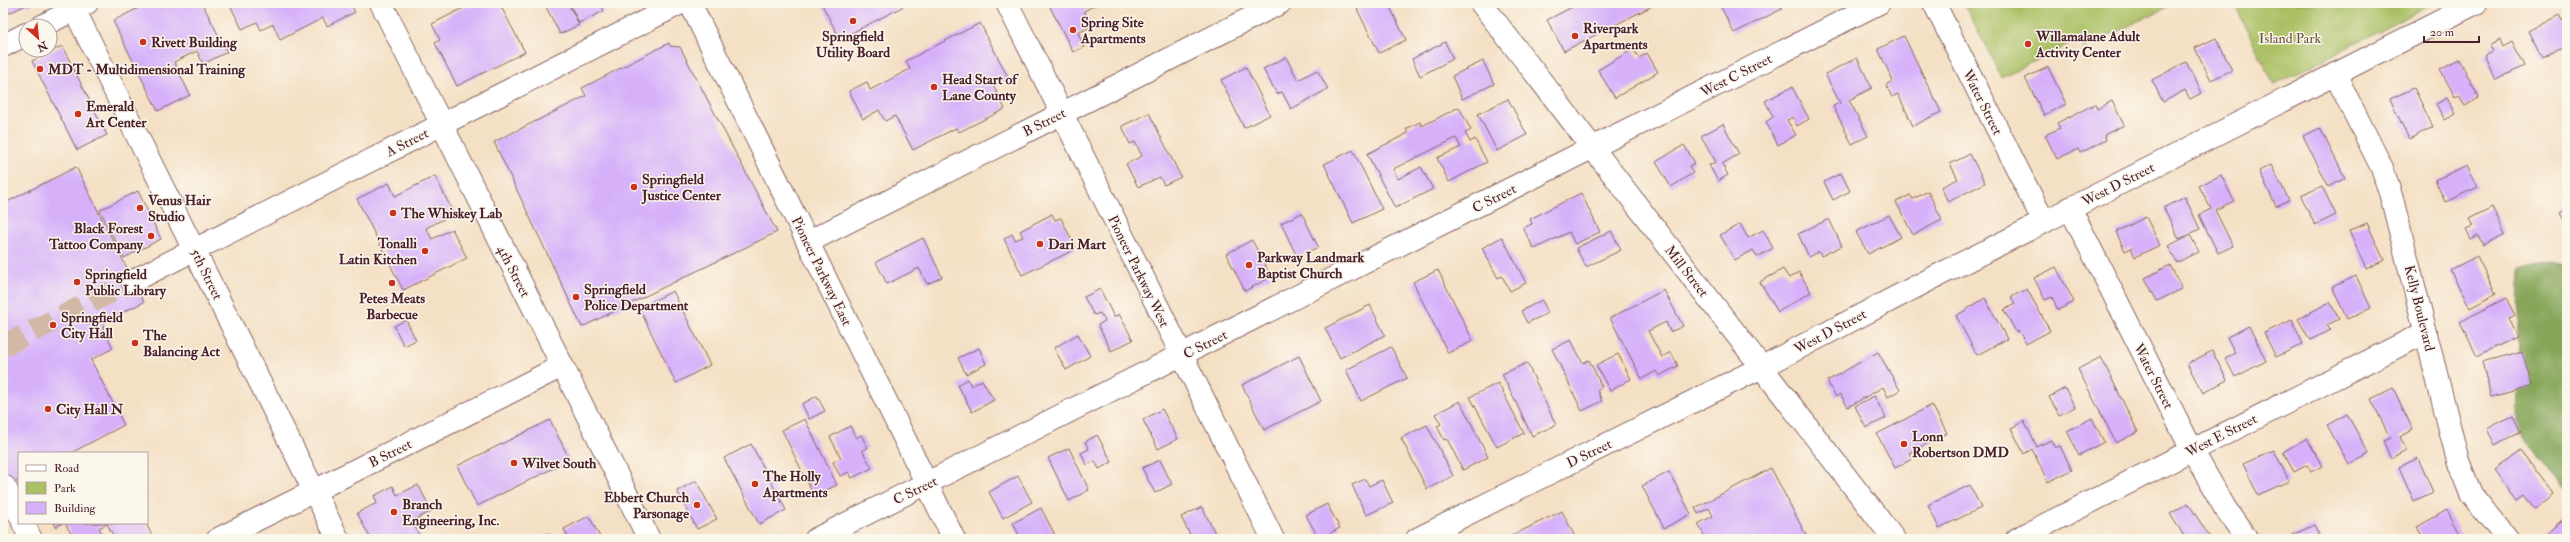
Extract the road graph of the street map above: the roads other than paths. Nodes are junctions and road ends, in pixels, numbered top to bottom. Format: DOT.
graph roads {
  1 [pos="381,3"];
  2 [pos="681,3"];
  3 [pos="690,3"];
  4 [pos="1007,3"];
  5 [pos="1280,3"];
  6 [pos="1481,3"];
  7 [pos="1879,3"];
  8 [pos="1934,3"];
  9 [pos="2476,3"];
  10 [pos="77,5"];
  11 [pos="55,18"];
  12 [pos="18,38"];
  13 [pos="3,46"];
  14 [pos="2335,74"];
  15 [pos="1062,114"];
  16 [pos="441,125"];
  17 [pos="1593,148"];
  18 [pos="2070,208"];
  19 [pos="2044,222"];
  20 [pos="808,242"];
  21 [pos="194,249"];
  22 [pos="133,281"];
  23 [pos="2426,332"];
  24 [pos="1181,356"];
  25 [pos="562,366"];
  26 [pos="1762,367"];
  27 [pos="2192,450"];
  28 [pos="927,484"];
  29 [pos="5,487"];
  30 [pos="314,491"];
  31 [pos="18,512"];
  32 [pos="24,524"];
  33 [pos="31,539"];
  34 [pos="218,539"];
  35 [pos="338,539"];
  36 [pos="649,539"];
  37 [pos="816,539"];
  38 [pos="954,539"];
  39 [pos="1273,539"];
  40 [pos="1416,539"];
  41 [pos="1894,539"];
  42 [pos="2017,539"];
  43 [pos="2247,539"];
  44 [pos="2507,539"];
  1 -- 16 [label="street, 4th Street"];
  2 -- 16 [label="street, A Street"];
  3 -- 20 [label="street, Pioneer Parkway East"];
  4 -- 15 [label="street, Pioneer Parkway West"];
  5 -- 15 [label="street, B Street"];
  6 -- 17 [label="street, Mill Street"];
  7 -- 17 [label="street, West C Street"];
  8 -- 19 [label="street, Water Street"];
  9 -- 14 [label="street, West D Street"];
  10 -- 11 [label="street"];
  10 -- 21 [label="street, 5th Street"];
  12 -- 13 [label="street"];
  14 -- 18 [label="street, West D Street"];
  14 -- 23 [label="street, Kelly Boulevard"];
  15 -- 20 [label="street, B Street"];
  15 -- 24 [label="street, Pioneer Parkway West"];
  16 -- 21 [label="street, A Street"];
  16 -- 25 [label="street, 4th Street"];
  17 -- 24 [label="street, C Street"];
  17 -- 26 [label="street, Mill Street"];
  18 -- 19 [label="street, West D Street"];
  18 -- 27 [label="street, Water Street"];
  19 -- 26 [label="street, West D Street"];
  20 -- 28 [label="street, Pioneer Parkway East"];
  21 -- 22 [label="street, A Street"];
  21 -- 30 [label="street, 5th Street"];
  23 -- 27 [label="street, West E Street"];
  23 -- 44 [label="street, Kelly Boulevard"];
  24 -- 28 [label="street, C Street"];
  24 -- 39 [label="street, Pioneer Parkway West"];
  25 -- 30 [label="street, B Street"];
  25 -- 36 [label="street, 4th Street"];
  26 -- 40 [label="street, D Street"];
  26 -- 41 [label="street, Mill Street"];
  27 -- 42 [label="street, West E Street"];
  27 -- 43 [label="street, Water Street"];
  28 -- 37 [label="street, C Street"];
  28 -- 38 [label="street, Pioneer Parkway East"];
  29 -- 31 [label="street"];
  30 -- 34 [label="street, B Street"];
  30 -- 35 [label="street, 5th Street"];
  32 -- 33 [label="street"];
}
